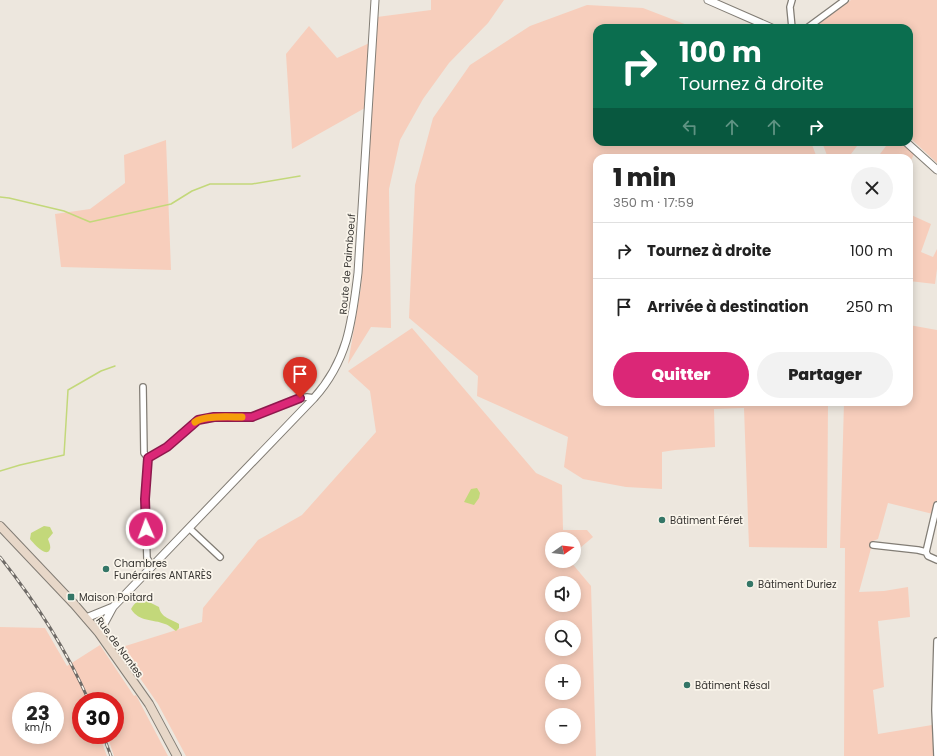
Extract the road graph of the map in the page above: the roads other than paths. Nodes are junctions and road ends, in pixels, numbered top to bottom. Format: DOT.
graph roads {
  1 [pos="375,0"];
  2 [pos="708,0"];
  3 [pos="792,0"];
  4 [pos="845,0"];
  5 [pos="763,24"];
  6 [pos="792,24"];
  7 [pos="812,24"];
  8 [pos="910,146"];
  9 [pos="937,170"];
  10 [pos="143,387"];
  11 [pos="314,398"];
  12 [pos="148,458"];
  13 [pos="937,505"];
  14 [pos="0,526"];
  15 [pos="189,528"];
  16 [pos="873,545"];
  17 [pos="926,552"];
  18 [pos="220,557"];
  19 [pos="937,560"];
  20 [pos="152,566"];
  21 [pos="113,607"];
  22 [pos="86,618"];
  23 [pos="99,633"];
  24 [pos="937,641"];
  25 [pos="177,756"];
  26 [pos="937,756"];
  1 -- 11 [label="street, Route de Paimboeuf"];
  2 -- 5 [label="street"];
  3 -- 6 [label="street"];
  4 -- 7 [label="street"];
  8 -- 9 [label="street"];
  10 -- 12 [label="street"];
  11 -- 12 [label="street"];
  11 -- 15 [label="street, Route de Paimboeuf"];
  12 -- 20 [label="street"];
  13 -- 17 [label="street"];
  14 -- 22 [label="main road, Rue de Nantes"];
  15 -- 18 [label="street"];
  15 -- 20 [label="street, Route de Paimboeuf"];
  16 -- 17 [label="street"];
  17 -- 19 [label="street"];
  20 -- 21 [label="street, Route de Paimboeuf"];
  21 -- 22 [label="street, Route de Paimboeuf"];
  21 -- 23 [label="street, Route de Paimboeuf"];
  22 -- 23 [label="main road, Rue de Nantes"];
  23 -- 25 [label="main road, Rue de Nantes"];
  24 -- 26 [label="street"];
}
